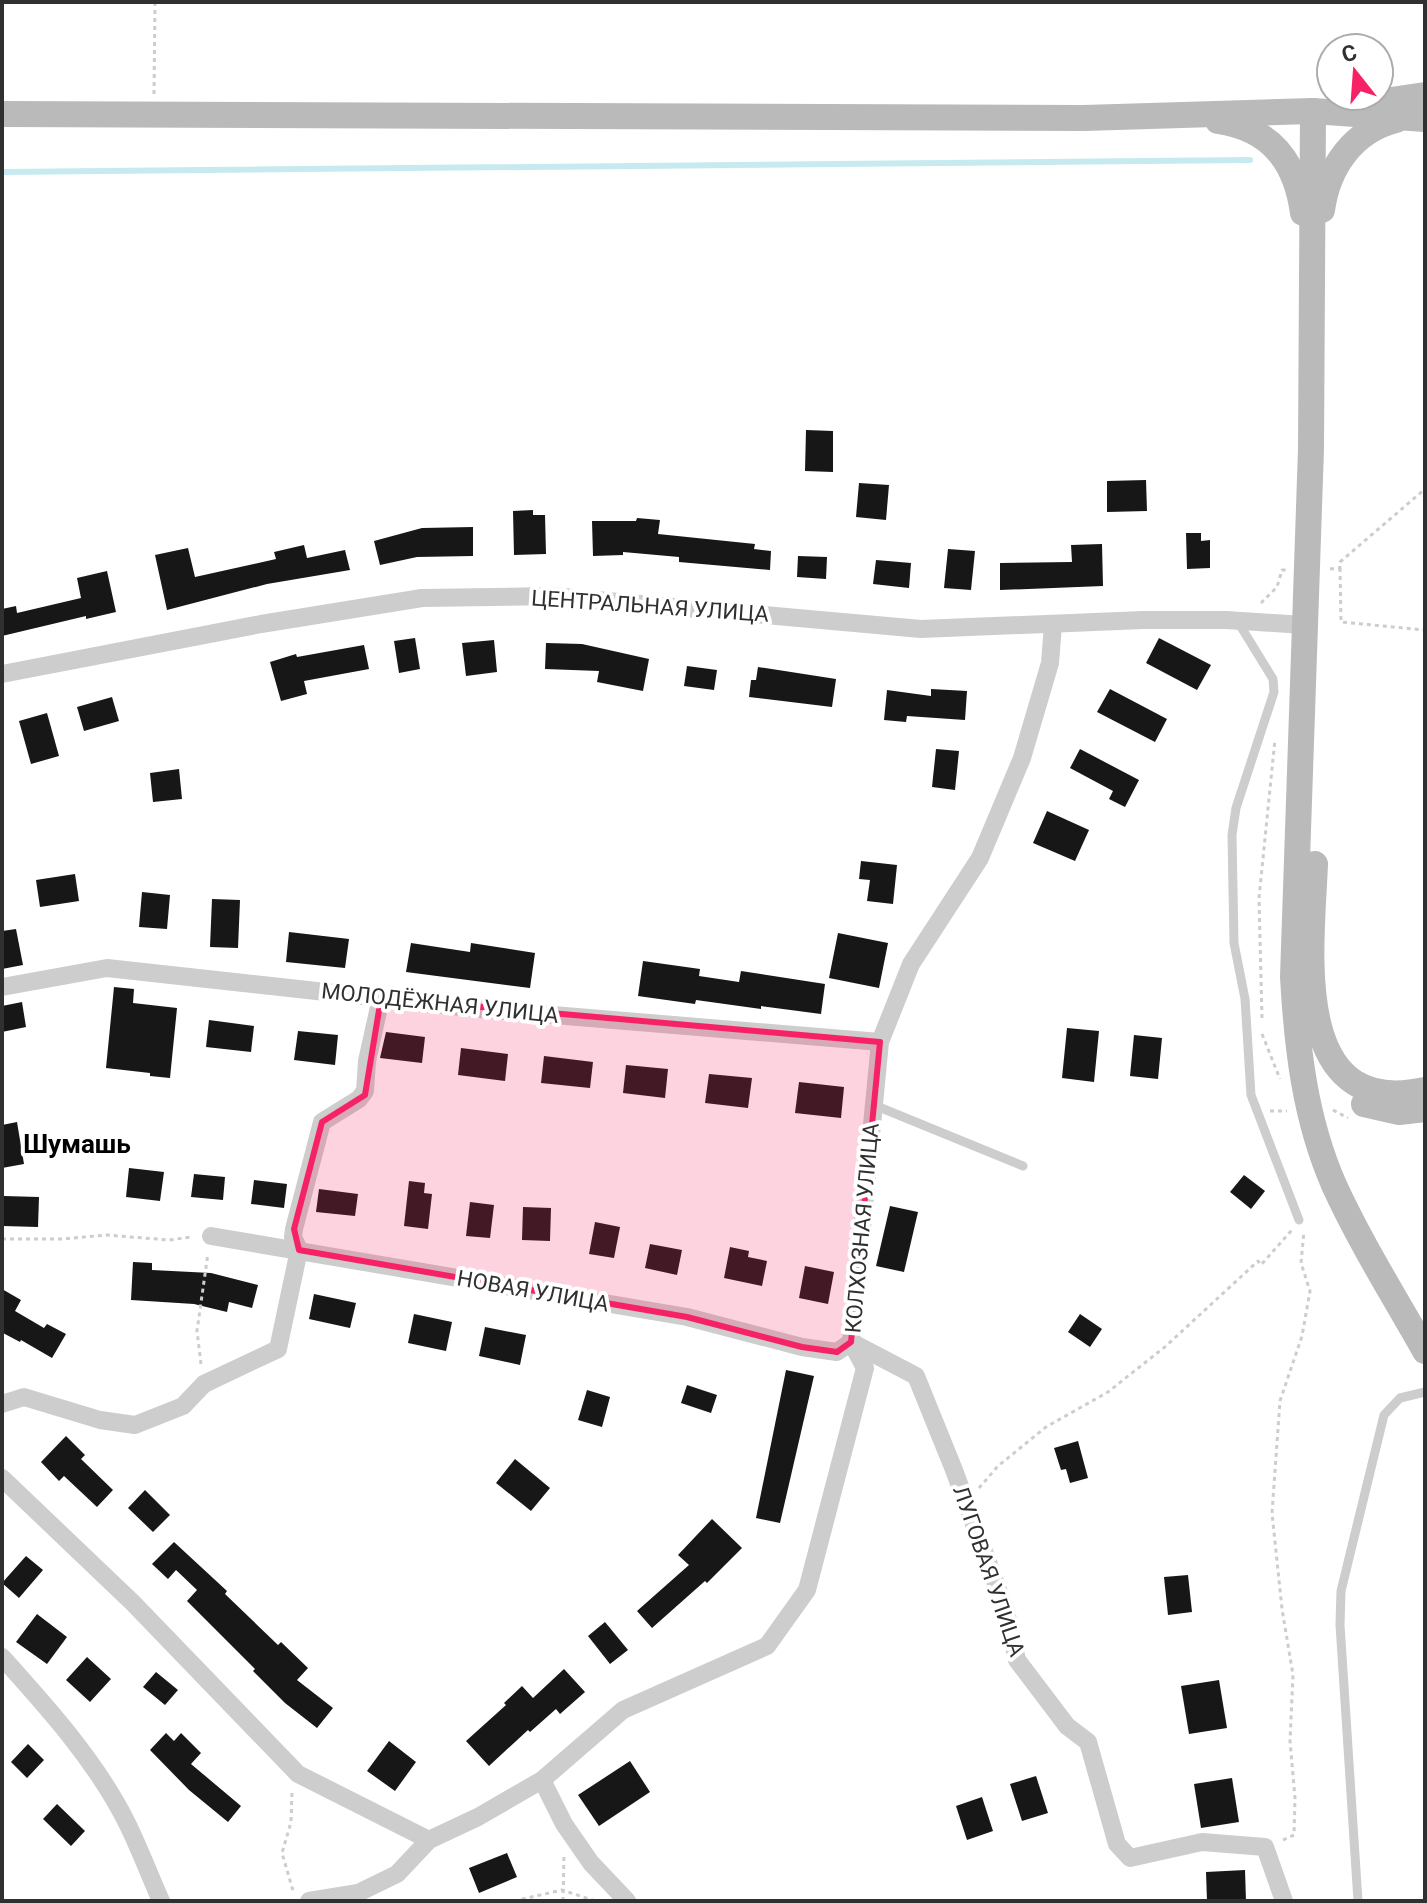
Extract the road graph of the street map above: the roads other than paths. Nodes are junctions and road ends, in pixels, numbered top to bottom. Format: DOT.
graph roads {
  1 [pos="1425,95"];
  2 [pos="1313,111"];
  3 [pos="2,114"];
  4 [pos="1084,118"];
  5 [pos="1416,118"];
  6 [pos="1312,280"];
  7 [pos="1238,621"];
  8 [pos="1053,625"];
  9 [pos="1304,635"];
  10 [pos="2,674"];
  11 [pos="1293,977"];
  12 [pos="2,987"];
  13 [pos="381,998"];
  14 [pos="880,1042"];
  15 [pos="1425,1090"];
  16 [pos="874,1105"];
  17 [pos="1425,1109"];
  18 [pos="1023,1166"];
  19 [pos="1299,1220"];
  20 [pos="211,1236"];
  21 [pos="299,1250"];
  22 [pos="851,1342"];
  23 [pos="1425,1351"];
  24 [pos="1425,1392"];
  25 [pos="2,1404"];
  26 [pos="2,1478"];
  27 [pos="2,1657"];
  28 [pos="542,1780"];
  29 [pos="429,1840"];
  30 [pos="161,1901"];
  31 [pos="309,1901"];
  32 [pos="627,1901"];
  33 [pos="1284,1901"];
  34 [pos="1358,1901"];
  1 -- 2 [label="main road"];
  2 -- 4 [label="main road"];
  2 -- 5 [label="main road"];
  2 -- 6 [label="main road"];
  3 -- 4 [label="main road"];
  4 -- 6 [label="main road"];
  5 -- 6 [label="main road"];
  6 -- 9 [label="main road"];
  7 -- 8 [label="street, ЦЕНТРАЛЬНАЯ УЛИЦА"];
  7 -- 9 [label="street, ЦЕНТРАЛЬНАЯ УЛИЦА"];
  7 -- 19 [label="lane"];
  8 -- 10 [label="street, ЦЕНТРАЛЬНАЯ УЛИЦА"];
  8 -- 14 [label="street, КОЛХОЗНАЯ УЛИЦА"];
  9 -- 11 [label="main road"];
  9 -- 15 [label="main road"];
  11 -- 17 [label="main road"];
  11 -- 23 [label="main road"];
  12 -- 13 [label="street, МОЛОДЁЖНАЯ УЛИЦА"];
  13 -- 14 [label="street, МОЛОДЁЖНАЯ УЛИЦА"];
  13 -- 21 [label="street"];
  14 -- 16 [label="street, КОЛХОЗНАЯ УЛИЦА"];
  16 -- 18 [label="lane"];
  16 -- 22 [label="street, КОЛХОЗНАЯ УЛИЦА"];
  20 -- 21 [label="street, НОВАЯ УЛИЦА"];
  21 -- 22 [label="street, НОВАЯ УЛИЦА"];
  21 -- 25 [label="street"];
  22 -- 28 [label="street, КОЛХОЗНАЯ УЛИЦА"];
  22 -- 33 [label="street, ЛУГОВАЯ УЛИЦА"];
  24 -- 34 [label="lane"];
  26 -- 29 [label="street"];
  27 -- 30 [label="street"];
  28 -- 29 [label="street, КОЛХОЗНАЯ УЛИЦА"];
  28 -- 32 [label="street"];
  29 -- 31 [label="street"];
}
